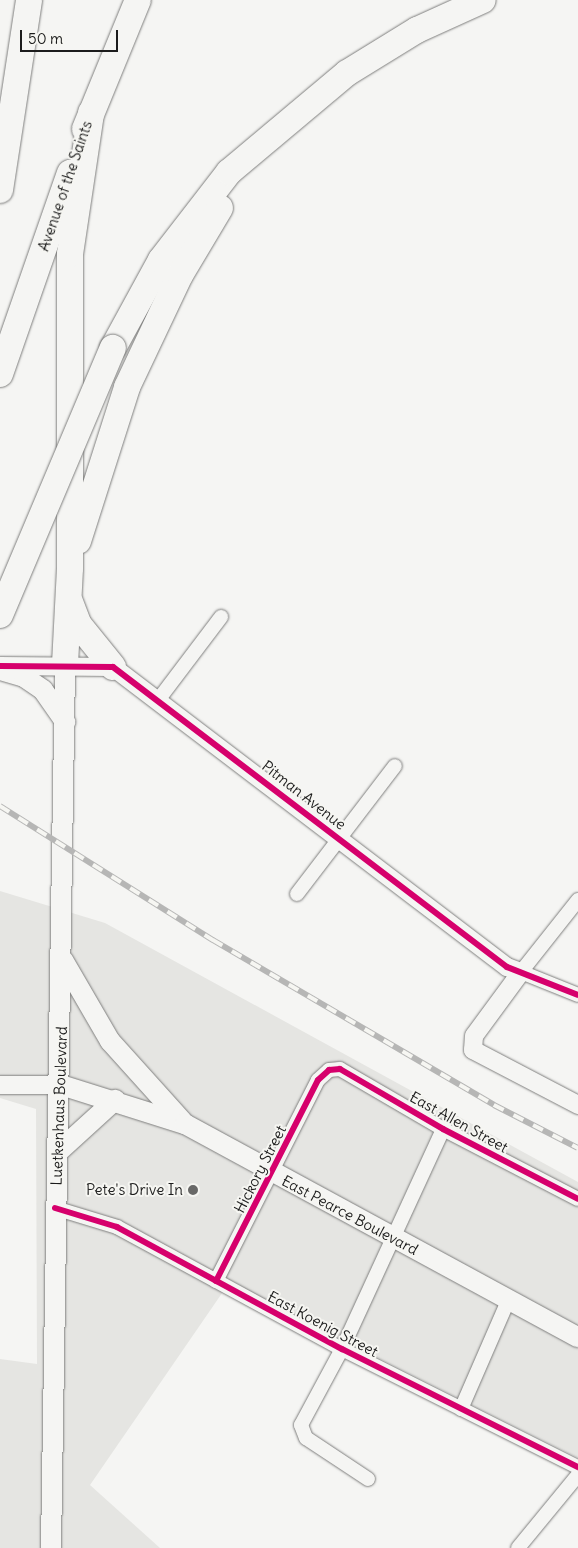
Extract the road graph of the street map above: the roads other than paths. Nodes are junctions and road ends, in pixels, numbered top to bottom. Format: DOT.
graph roads {
  1 [pos="29,0"];
  2 [pos="138,0"];
  3 [pos="483,0"];
  4 [pos="91,113"];
  5 [pos="12,128"];
  6 [pos="277,131"];
  7 [pos="0,153"];
  8 [pos="0,190"];
  9 [pos="0,374"];
  10 [pos="70,568"];
  11 [pos="68,599"];
  12 [pos="0,614"];
  13 [pos="221,617"];
  14 [pos="65,664"];
  15 [pos="0,666"];
  16 [pos="113,667"];
  17 [pos="0,670"];
  18 [pos="159,698"];
  19 [pos="65,722"];
  20 [pos="395,766"];
  21 [pos="339,838"];
  22 [pos="297,894"];
  23 [pos="578,900"];
  24 [pos="63,960"];
  25 [pos="521,972"];
  26 [pos="578,995"];
  27 [pos="329,1070"];
  28 [pos="0,1085"];
  29 [pos="61,1085"];
  30 [pos="115,1100"];
  31 [pos="578,1105"];
  32 [pos="185,1124"];
  33 [pos="443,1130"];
  34 [pos="59,1151"];
  35 [pos="273,1173"];
  36 [pos="578,1199"];
  37 [pos="55,1208"];
  38 [pos="390,1236"];
  39 [pos="216,1281"];
  40 [pos="508,1301"];
  41 [pos="578,1338"];
  42 [pos="342,1349"];
  43 [pos="461,1408"];
  44 [pos="578,1467"];
  45 [pos="578,1476"];
  46 [pos="368,1479"];
  47 [pos="51,1548"];
  48 [pos="518,1548"];
  1 -- 5 [label="highway"];
  2 -- 4 [label="highway, Avenue of the Saints"];
  3 -- 6 [label="highway"];
  4 -- 9 [label="highway, Avenue of the Saints"];
  4 -- 10 [label="highway"];
  5 -- 7 [label="highway"];
  5 -- 8 [label="highway"];
  6 -- 10 [label="highway"];
  6 -- 12 [label="highway, bridge"];
  10 -- 11 [label="highway"];
  11 -- 14 [label="highway"];
  11 -- 16 [label="highway"];
  13 -- 18 [label="street"];
  14 -- 15 [label="street"];
  14 -- 16 [label="street"];
  14 -- 19 [label="main road, Luetkenhaus Boulevard"];
  16 -- 18 [label="street, Pitman Avenue"];
  17 -- 19 [label="main road"];
  18 -- 21 [label="street, Pitman Avenue"];
  19 -- 24 [label="main road, Luetkenhaus Boulevard"];
  20 -- 21 [label="street"];
  21 -- 22 [label="street"];
  21 -- 25 [label="street, Pitman Avenue"];
  23 -- 25 [label="street"];
  24 -- 29 [label="main road, Luetkenhaus Boulevard"];
  24 -- 32 [label="main road"];
  25 -- 26 [label="street, Pitman Avenue"];
  25 -- 31 [label="street"];
  27 -- 33 [label="street, East Allen Street"];
  27 -- 35 [label="street, Hickory Street"];
  28 -- 29 [label="street, East Pearce Boulevard"];
  29 -- 30 [label="main road, East Pearce Boulevard"];
  29 -- 34 [label="main road, Luetkenhaus Boulevard"];
  30 -- 32 [label="main road, East Pearce Boulevard"];
  30 -- 34 [label="main road"];
  32 -- 35 [label="main road, East Pearce Boulevard"];
  33 -- 36 [label="street, East Allen Street"];
  33 -- 38 [label="street"];
  34 -- 37 [label="main road, Luetkenhaus Boulevard"];
  35 -- 38 [label="main road, East Pearce Boulevard"];
  35 -- 39 [label="street, Hickory Street"];
  37 -- 39 [label="street, East Koenig Street"];
  37 -- 47 [label="main road, Luetkenhaus Boulevard"];
  38 -- 40 [label="main road, East Pearce Boulevard"];
  38 -- 42 [label="street"];
  39 -- 42 [label="street, East Koenig Street"];
  40 -- 41 [label="main road, East Pearce Boulevard"];
  40 -- 43 [label="street"];
  42 -- 43 [label="street, East Koenig Street"];
  42 -- 46 [label="street"];
  43 -- 44 [label="street, East Koenig Street"];
  45 -- 48 [label="street"];
}
